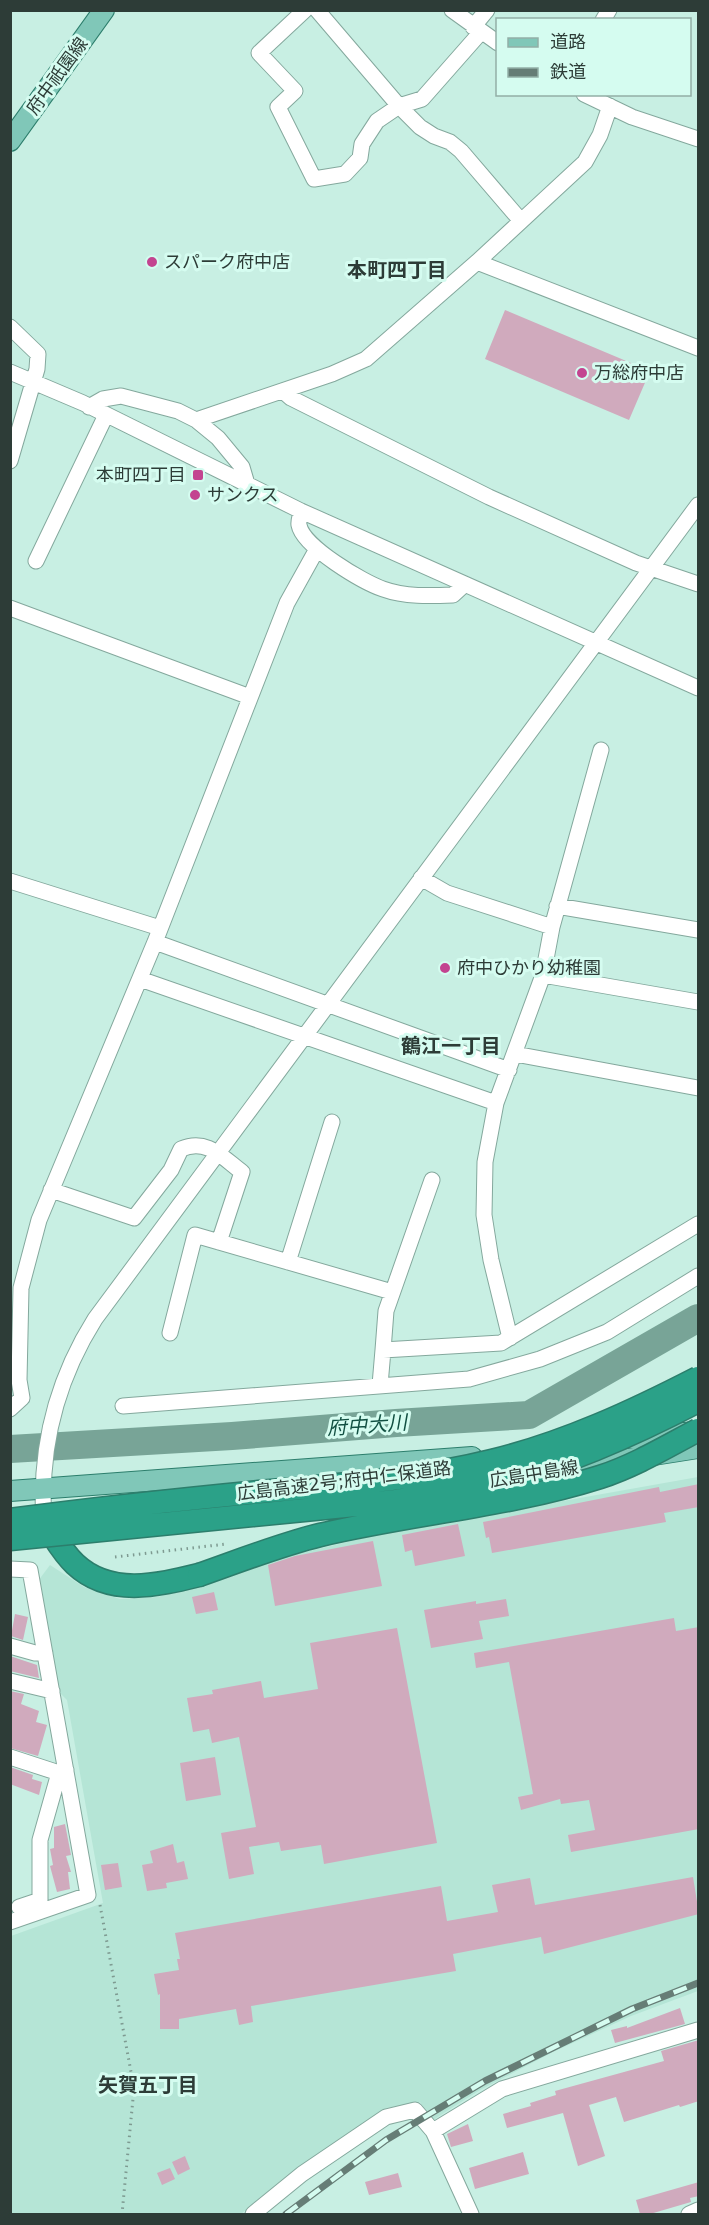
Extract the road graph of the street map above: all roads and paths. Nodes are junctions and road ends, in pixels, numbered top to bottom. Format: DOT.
graph roads {
  1 [pos="104,10"];
  2 [pos="305,10"];
  3 [pos="317,10"];
  4 [pos="452,10"];
  5 [pos="487,10"];
  6 [pos="477,29"];
  7 [pos="496,42"];
  8 [pos="588,96"];
  9 [pos="399,106"];
  10 [pos="610,106"];
  11 [pos="699,139"];
  12 [pos="10,141"];
  13 [pos="521,221"];
  14 [pos="477,262"];
  15 [pos="10,327"];
  16 [pos="699,348"];
  17 [pos="10,372"];
  18 [pos="33,382"];
  19 [pos="283,391"];
  20 [pos="89,406"];
  21 [pos="106,415"];
  22 [pos="196,420"];
  23 [pos="10,461"];
  24 [pos="247,484"];
  25 [pos="699,505"];
  26 [pos="301,511"];
  27 [pos="317,549"];
  28 [pos="36,561"];
  29 [pos="651,568"];
  30 [pos="465,584"];
  31 [pos="699,584"];
  32 [pos="10,608"];
  33 [pos="596,642"];
  34 [pos="699,688"];
  35 [pos="250,697"];
  36 [pos="601,750"];
  37 [pos="421,878"];
  38 [pos="10,881"];
  39 [pos="557,906"];
  40 [pos="552,927"];
  41 [pos="699,930"];
  42 [pos="158,935"];
  43 [pos="543,975"];
  44 [pos="140,979"];
  45 [pos="699,1002"];
  46 [pos="327,1005"];
  47 [pos="304,1035"];
  48 [pos="515,1054"];
  49 [pos="509,1070"];
  50 [pos="699,1088"];
  51 [pos="496,1103"];
  52 [pos="332,1122"];
  53 [pos="216,1154"];
  54 [pos="432,1180"];
  55 [pos="51,1190"];
  56 [pos="699,1224"];
  57 [pos="219,1242"];
  58 [pos="288,1262"];
  59 [pos="699,1276"];
  60 [pos="16,1287"];
  61 [pos="392,1292"];
  62 [pos="170,1333"];
  63 [pos="510,1338"];
  64 [pos="383,1350"];
  65 [pos="699,1373"];
  66 [pos="699,1378"];
  67 [pos="380,1385"];
  68 [pos="699,1401"];
  69 [pos="123,1406"];
  70 [pos="10,1409"];
  71 [pos="699,1431"];
  72 [pos="581,1444"];
  73 [pos="699,1449"];
  74 [pos="43,1481"];
  75 [pos="10,1491"];
  76 [pos="10,1520"];
  77 [pos="44,1522"];
  78 [pos="10,1527"];
  79 [pos="10,1539"];
  80 [pos="229,1543"];
  81 [pos="115,1557"];
  82 [pos="10,1569"];
  83 [pos="10,1646"];
  84 [pos="45,1653"];
  85 [pos="10,1681"];
  86 [pos="52,1691"];
  87 [pos="10,1758"];
  88 [pos="63,1771"];
  89 [pos="99,1902"];
  90 [pos="19,1907"];
  91 [pos="10,1922"];
  92 [pos="699,2031"];
  93 [pos="433,2131"];
  94 [pos="699,2210"];
  95 [pos="122,2214"];
  96 [pos="253,2214"];
  97 [pos="471,2214"];
  98 [pos="689,2214"];
  1 -- 12 [label="main road, 府中祇園線"];
  2 -- 9 [label="street"];
  3 -- 9 [label="street"];
  4 -- 6 [label="street"];
  5 -- 6 [label="street"];
  6 -- 7 [label="street"];
  6 -- 9 [label="street"];
  8 -- 10 [label="street"];
  9 -- 13 [label="street"];
  10 -- 11 [label="street"];
  10 -- 13 [label="street"];
  13 -- 14 [label="street"];
  14 -- 16 [label="street"];
  14 -- 19 [label="street"];
  15 -- 18 [label="street"];
  17 -- 18 [label="street"];
  18 -- 20 [label="street"];
  18 -- 23 [label="street"];
  19 -- 22 [label="street"];
  19 -- 29 [label="street"];
  20 -- 21 [label="street"];
  20 -- 22 [label="street"];
  21 -- 24 [label="street"];
  21 -- 28 [label="street"];
  22 -- 24 [label="street"];
  24 -- 26 [label="street"];
  25 -- 29 [label="street"];
  26 -- 27 [label="street"];
  26 -- 30 [label="street"];
  27 -- 30 [label="street"];
  27 -- 35 [label="street"];
  29 -- 31 [label="street"];
  29 -- 33 [label="street"];
  30 -- 33 [label="street"];
  32 -- 35 [label="street"];
  33 -- 34 [label="street"];
  33 -- 37 [label="street"];
  35 -- 42 [label="street"];
  36 -- 39 [label="street"];
  37 -- 40 [label="street"];
  37 -- 46 [label="street"];
  38 -- 42 [label="street"];
  39 -- 40 [label="street"];
  39 -- 41 [label="street"];
  40 -- 43 [label="street"];
  42 -- 44 [label="street"];
  42 -- 46 [label="street"];
  43 -- 45 [label="street"];
  43 -- 48 [label="street"];
  44 -- 47 [label="street"];
  44 -- 55 [label="street"];
  46 -- 47 [label="street"];
  46 -- 49 [label="street"];
  47 -- 51 [label="street"];
  47 -- 53 [label="street"];
  48 -- 49 [label="street"];
  48 -- 50 [label="street"];
  49 -- 51 [label="street"];
  51 -- 63 [label="street"];
  52 -- 58 [label="street"];
  53 -- 55 [label="street"];
  53 -- 57 [label="street"];
  53 -- 74 [label="street"];
  54 -- 61 [label="street"];
  55 -- 60 [label="street"];
  56 -- 63 [label="street"];
  57 -- 58 [label="street"];
  57 -- 62 [label="street"];
  58 -- 61 [label="street"];
  59 -- 67 [label="street"];
  60 -- 70 [label="street"];
  61 -- 64 [label="street"];
  63 -- 64 [label="street"];
  64 -- 67 [label="street"];
  65 -- 72 [label="highway"];
  66 -- 76 [label="highway, 広島高速2号;府中仁保道路, bridge"];
  67 -- 69 [label="street"];
  68 -- 79 [label="highway, 広島高速2号;府中仁保道路, bridge"];
  71 -- 72 [label="main road, 広島中島線"];
  71 -- 77 [label="highway, bridge"];
  72 -- 74 [label="main road, 広島中島線"];
  73 -- 77 [label="main road, 広島中島線"];
  74 -- 75 [label="main road, 広島中島線"];
  74 -- 77 [label="street"];
  77 -- 78 [label="main road, 広島中島線"];
  80 -- 81 [label="path"];
  82 -- 84 [label="street"];
  83 -- 84 [label="street"];
  84 -- 86 [label="street"];
  85 -- 86 [label="street"];
  86 -- 88 [label="street"];
  87 -- 88 [label="street"];
  88 -- 90 [label="street"];
  88 -- 91 [label="street"];
  89 -- 95 [label="path"];
  92 -- 93 [label="street"];
  93 -- 96 [label="street"];
  93 -- 97 [label="street"];
  94 -- 98 [label="street"];
}
